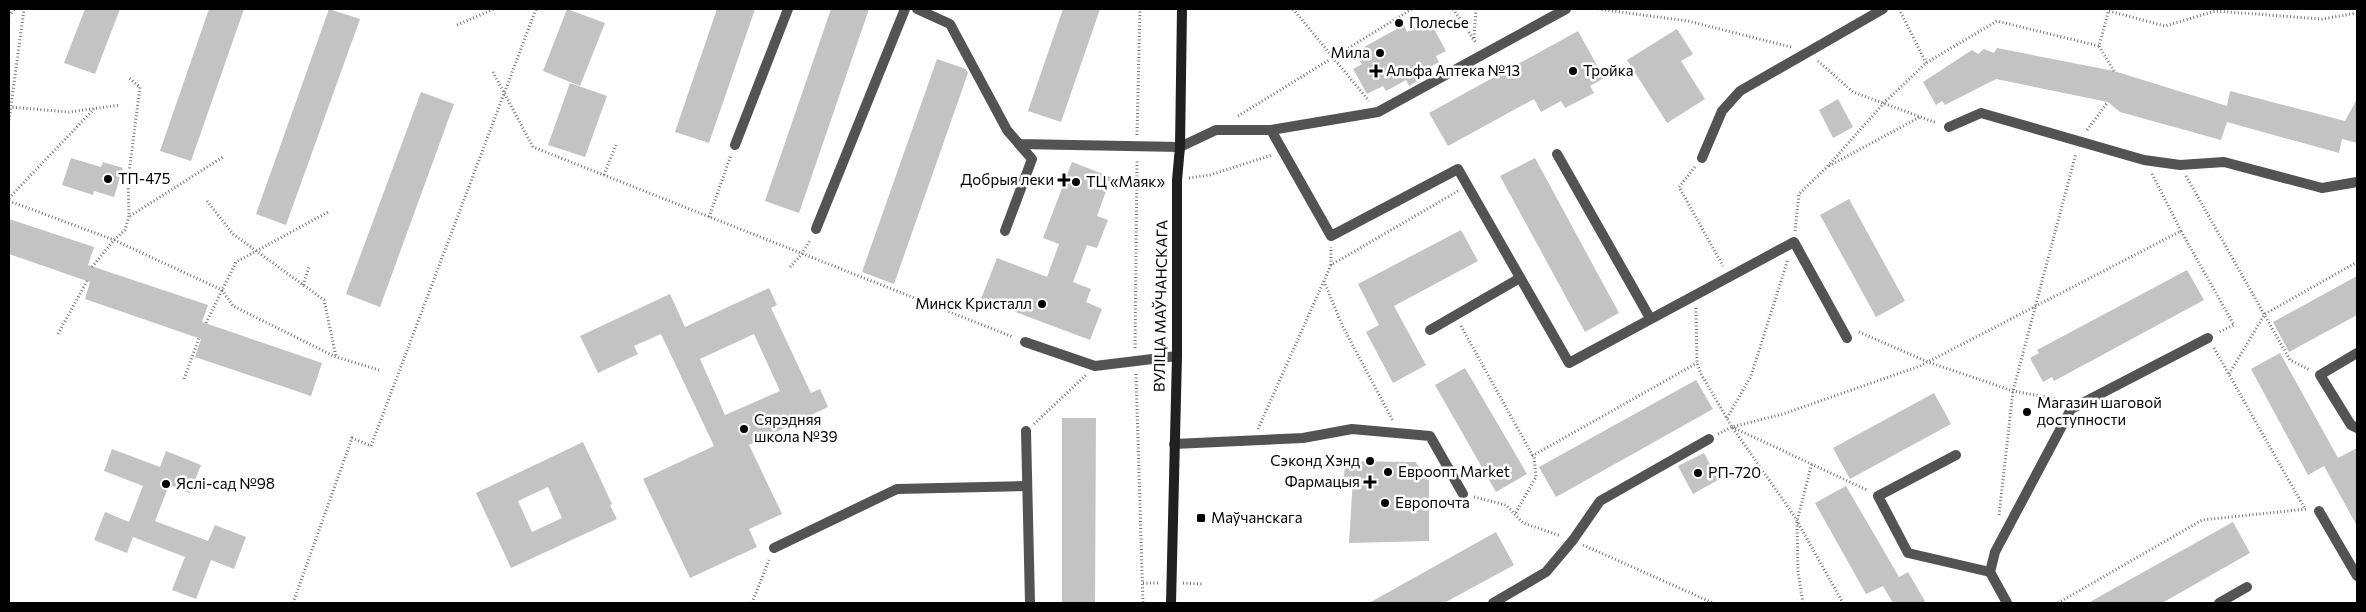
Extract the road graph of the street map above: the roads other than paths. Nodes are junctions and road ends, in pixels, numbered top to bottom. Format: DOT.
graph roads {
  1 [pos="788,9"];
  2 [pos="905,9"];
  3 [pos="917,9"];
  4 [pos="1182,9"];
  5 [pos="1566,9"];
  6 [pos="1883,9"];
  7 [pos="1949,127"];
  8 [pos="1272,130"];
  9 [pos="1019,144"];
  10 [pos="735,145"];
  11 [pos="1180,147"];
  12 [pos="1557,154"];
  13 [pos="1702,158"];
  14 [pos="2357,182"];
  15 [pos="816,229"];
  16 [pos="1004,232"];
  17 [pos="1520,278"];
  18 [pos="1650,318"];
  19 [pos="1430,330"];
  20 [pos="1847,338"];
  21 [pos="2208,338"];
  22 [pos="1025,342"];
  23 [pos="2357,353"];
  24 [pos="1177,356"];
  25 [pos="2357,428"];
  26 [pos="1026,432"];
  27 [pos="1709,439"];
  28 [pos="1174,444"];
  29 [pos="1956,455"];
  30 [pos="1027,486"];
  31 [pos="1463,494"];
  32 [pos="2319,511"];
  33 [pos="774,548"];
  34 [pos="1990,572"];
  35 [pos="2357,576"];
  36 [pos="2248,588"];
  37 [pos="1030,603"];
  38 [pos="1171,603"];
  39 [pos="1493,603"];
  40 [pos="2007,603"];
  41 [pos="2219,603"];
  1 -- 10 [label="lane"];
  2 -- 15 [label="lane"];
  3 -- 9 [label="lane"];
  4 -- 11 [label="main road, ВУЛІЦА МАЎЧАНСКАГА"];
  5 -- 8 [label="lane"];
  6 -- 13 [label="lane"];
  7 -- 14 [label="lane"];
  8 -- 11 [label="lane"];
  8 -- 17 [label="lane"];
  9 -- 11 [label="lane"];
  9 -- 16 [label="lane"];
  11 -- 24 [label="main road, ВУЛІЦА МАЎЧАНСКАГА"];
  12 -- 18 [label="lane"];
  17 -- 18 [label="lane"];
  17 -- 19 [label="lane"];
  18 -- 20 [label="lane"];
  21 -- 34 [label="lane"];
  22 -- 24 [label="lane"];
  23 -- 25 [label="lane"];
  24 -- 28 [label="main road, ВУЛІЦА МАЎЧАНСКАГА"];
  26 -- 30 [label="lane"];
  27 -- 39 [label="lane"];
  28 -- 31 [label="lane"];
  28 -- 38 [label="main road, ВУЛІЦА МАЎЧАНСКАГА"];
  29 -- 34 [label="lane"];
  30 -- 33 [label="lane"];
  30 -- 37 [label="lane"];
  32 -- 35 [label="lane"];
  34 -- 40 [label="lane"];
  36 -- 41 [label="lane"];
}
